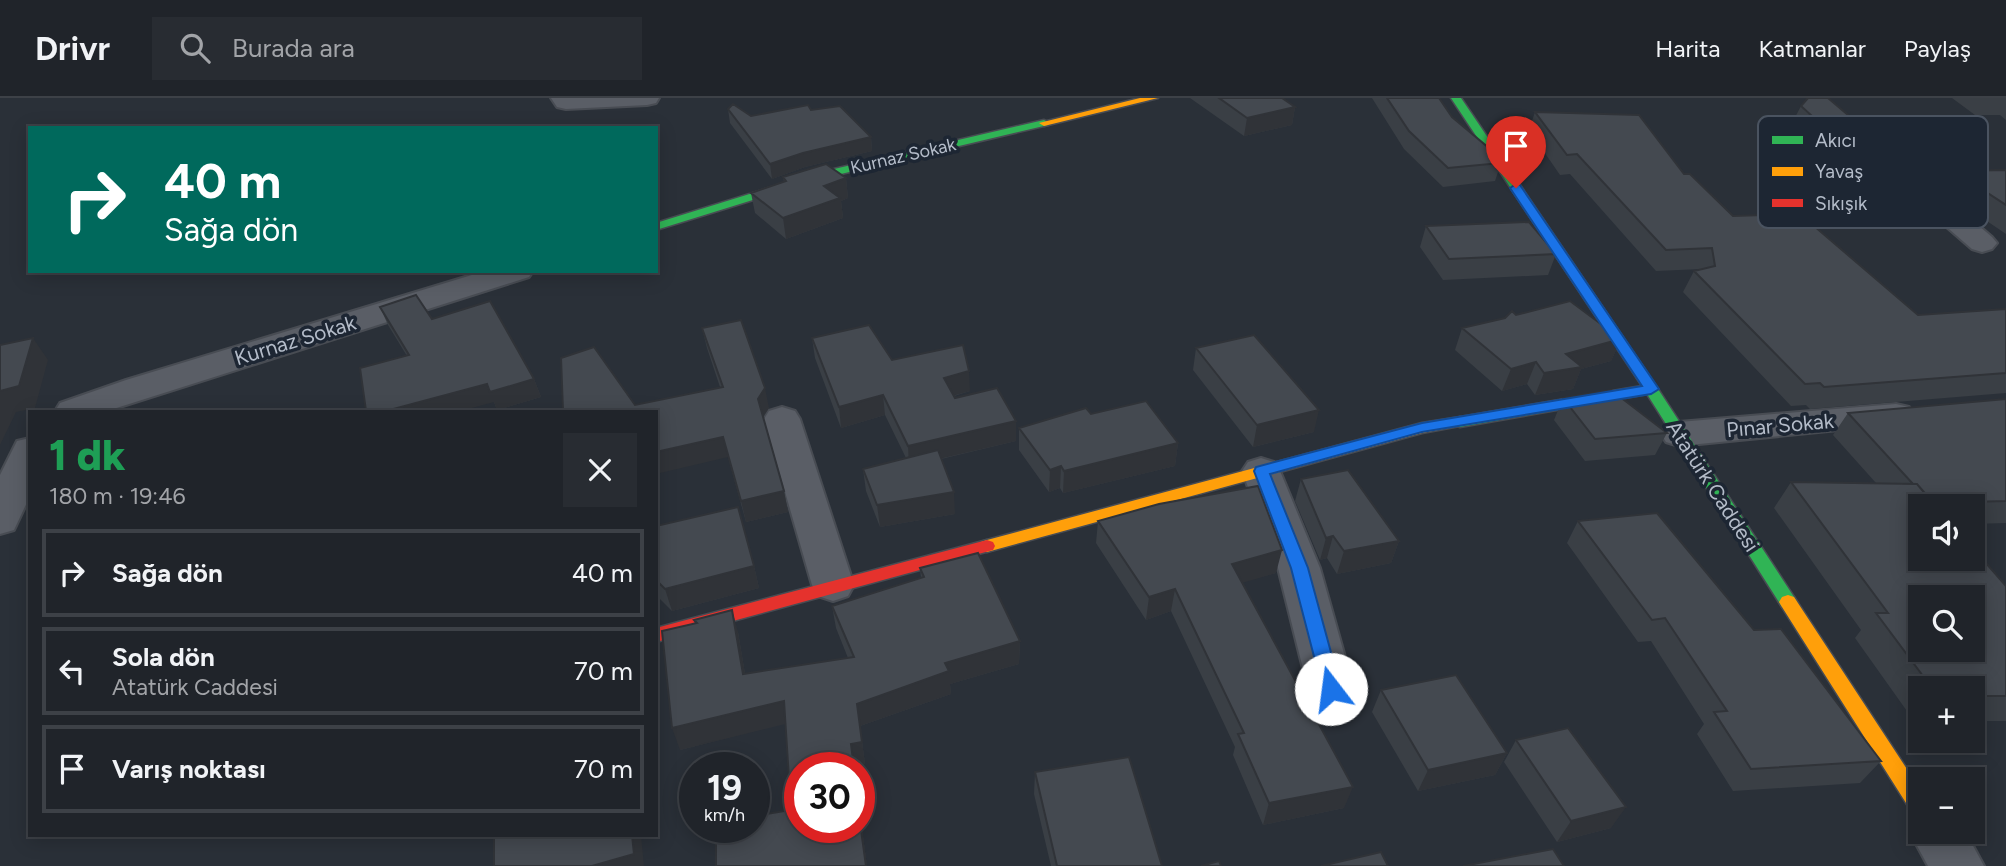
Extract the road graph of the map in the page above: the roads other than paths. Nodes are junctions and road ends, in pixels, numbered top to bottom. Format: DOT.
graph roads {
  1 [pos="563,98"];
  2 [pos="647,98"];
  3 [pos="1153,98"];
  4 [pos="1455,98"];
  5 [pos="658,226"];
  6 [pos="1965,228"];
  7 [pos="1982,243"];
  8 [pos="512,273"];
  9 [pos="1651,389"];
  10 [pos="76,410"];
  11 [pos="1924,413"];
  12 [pos="782,419"];
  13 [pos="1679,434"];
  14 [pos="28,455"];
  15 [pos="1261,471"];
  16 [pos="0,520"];
  17 [pos="833,585"];
  18 [pos="658,634"];
  19 [pos="1331,689"];
  20 [pos="1908,788"];
  21 [pos="1944,844"];
  22 [pos="1958,866"];
  1 -- 2 [label="street"];
  3 -- 5 [label="street, Kurnaz Sokak"];
  4 -- 9 [label="street, Atatürk Caddesi"];
  6 -- 7 [label="street"];
  8 -- 10 [label="street, Kurnaz Sokak"];
  9 -- 13 [label="street, Atatürk Caddesi"];
  9 -- 15 [label="street"];
  11 -- 13 [label="street, Pınar Sokak"];
  12 -- 17 [label="street"];
  13 -- 20 [label="street, Atatürk Caddesi"];
  14 -- 16 [label="street"];
  15 -- 17 [label="street"];
  15 -- 19 [label="street"];
  17 -- 18 [label="street"];
  21 -- 22 [label="street"];
}
